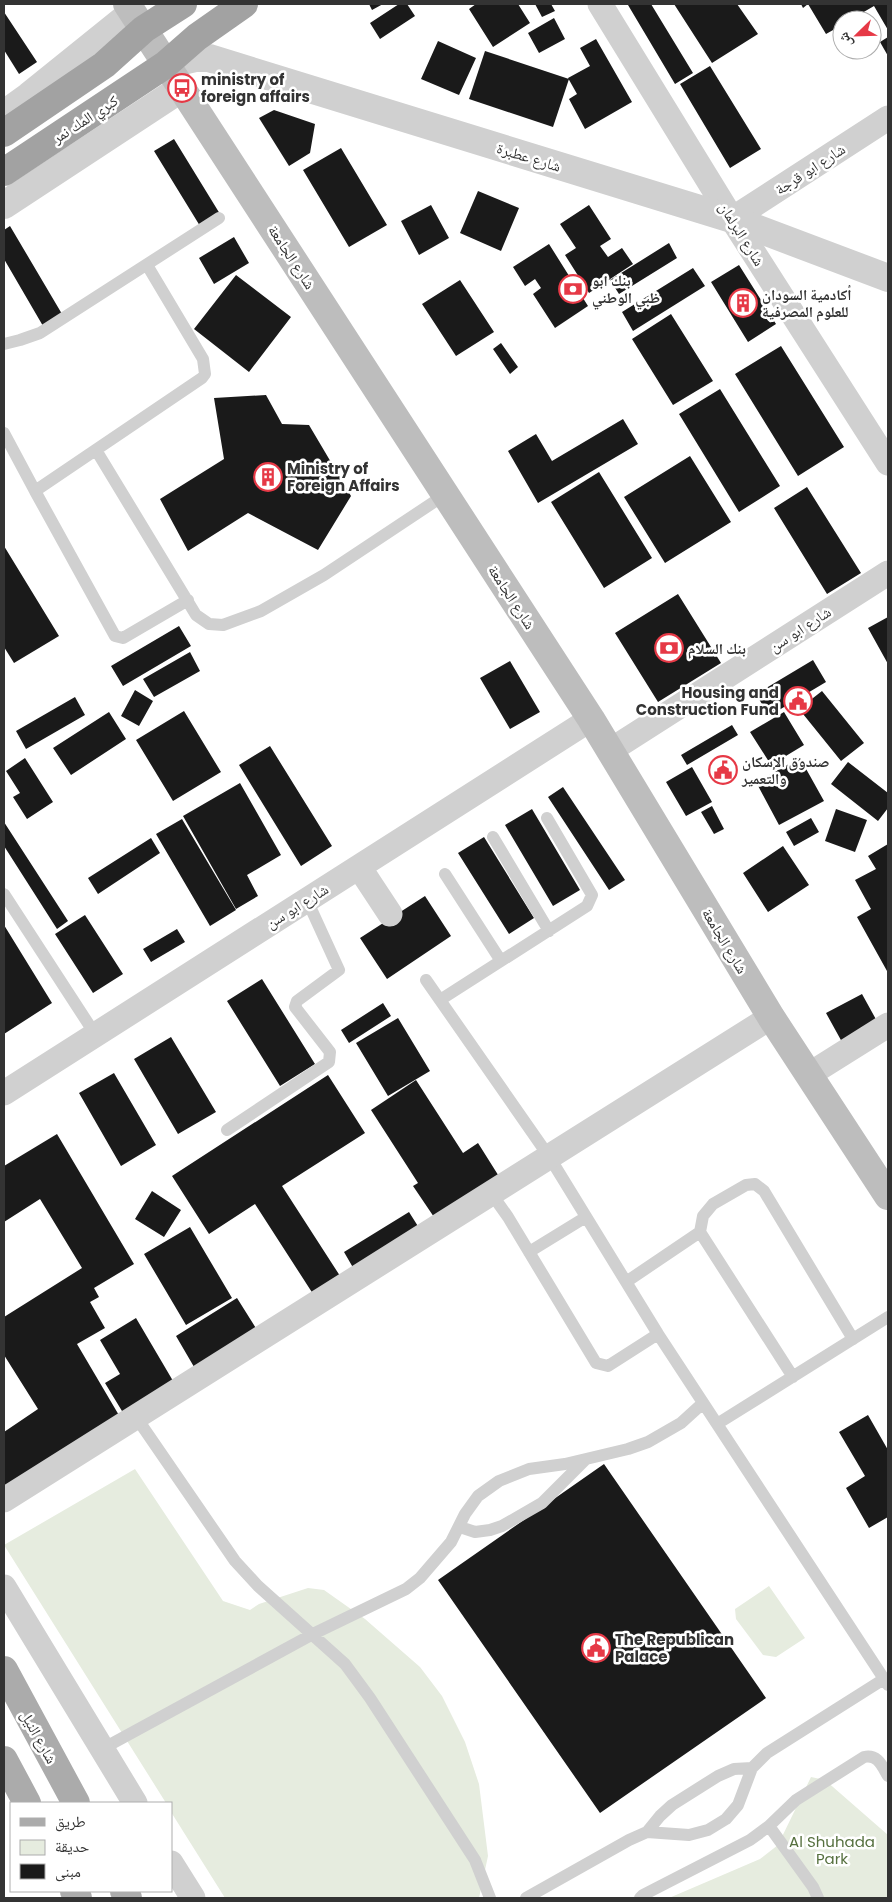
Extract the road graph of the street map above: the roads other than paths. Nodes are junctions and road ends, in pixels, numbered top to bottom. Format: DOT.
graph roads {
  1 [pos="184,4"];
  2 [pos="244,4"];
  3 [pos="600,4"];
  4 [pos="134,15"];
  5 [pos="165,65"];
  6 [pos="182,88"];
  7 [pos="4,114"];
  8 [pos="888,118"];
  9 [pos="4,132"];
  10 [pos="4,172"];
  11 [pos="4,206"];
  12 [pos="218,218"];
  13 [pos="732,219"];
  14 [pos="147,265"];
  15 [pos="888,278"];
  16 [pos="4,344"];
  17 [pos="4,433"];
  18 [pos="96,450"];
  19 [pos="888,463"];
  20 [pos="34,491"];
  21 [pos="446,494"];
  22 [pos="888,573"];
  23 [pos="188,600"];
  24 [pos="591,719"];
  25 [pos="610,750"];
  26 [pos="547,818"];
  27 [pos="493,837"];
  28 [pos="359,867"];
  29 [pos="445,874"];
  30 [pos="4,894"];
  31 [pos="307,900"];
  32 [pos="390,914"];
  33 [pos="549,931"];
  34 [pos="501,961"];
  35 [pos="426,980"];
  36 [pos="440,1000"];
  37 [pos="771,1017"];
  38 [pos="888,1025"];
  39 [pos="95,1034"];
  40 [pos="810,1074"];
  41 [pos="4,1093"];
  42 [pos="227,1130"];
  43 [pos="550,1158"];
  44 [pos="492,1193"];
  45 [pos="888,1196"];
  46 [pos="586,1217"];
  47 [pos="700,1232"];
  48 [pos="529,1252"];
  49 [pos="626,1282"];
  50 [pos="888,1317"];
  51 [pos="658,1334"];
  52 [pos="853,1339"];
  53 [pos="793,1377"];
  54 [pos="703,1403"];
  55 [pos="136,1417"];
  56 [pos="717,1424"];
  57 [pos="585,1460"];
  58 [pos="4,1500"];
  59 [pos="460,1527"];
  60 [pos="4,1587"];
  61 [pos="313,1634"];
  62 [pos="4,1670"];
  63 [pos="886,1682"];
  64 [pos="102,1749"];
  65 [pos="4,1760"];
  66 [pos="752,1768"];
  67 [pos="888,1776"];
  68 [pos="26,1802"];
  69 [pos="75,1802"];
  70 [pos="134,1802"];
  71 [pos="770,1826"];
  72 [pos="647,1832"];
  73 [pos="172,1865"];
  74 [pos="193,1898"];
  75 [pos="490,1898"];
  76 [pos="526,1898"];
  77 [pos="640,1898"];
  78 [pos="818,1898"];
  1 -- 4 [label="highway"];
  2 -- 5 [label="highway, كبري المك نمر"];
  3 -- 13 [label="street, شارع البرلمان"];
  4 -- 5 [label="main road, شارع الجامعة"];
  4 -- 7 [label="street"];
  4 -- 9 [label="highway"];
  5 -- 6 [label="main road, شارع الجامعة"];
  5 -- 10 [label="highway, كبري المك نمر"];
  5 -- 13 [label="street, شارع عطبرة"];
  6 -- 11 [label="street"];
  6 -- 21 [label="main road, شارع الجامعة"];
  8 -- 13 [label="street, شارع ابو قرجة"];
  12 -- 14 [label="lane"];
  13 -- 15 [label="street, شارع عطبرة"];
  13 -- 19 [label="street, شارع البرلمان"];
  14 -- 16 [label="lane"];
  14 -- 18 [label="lane"];
  17 -- 20 [label="lane"];
  18 -- 20 [label="lane"];
  18 -- 23 [label="lane"];
  20 -- 23 [label="lane"];
  21 -- 23 [label="lane"];
  21 -- 24 [label="main road, شارع الجامعة"];
  22 -- 25 [label="street, شارع ابو سن"];
  24 -- 25 [label="main road, شارع الجامعة"];
  24 -- 28 [label="street, شارع ابو سن"];
  25 -- 37 [label="main road, شارع الجامعة"];
  26 -- 33 [label="lane"];
  27 -- 33 [label="lane"];
  28 -- 31 [label="street, شارع ابو سن"];
  28 -- 32 [label="street"];
  29 -- 34 [label="lane"];
  30 -- 39 [label="lane"];
  31 -- 39 [label="street, شارع ابو سن"];
  31 -- 42 [label="lane"];
  33 -- 34 [label="lane"];
  34 -- 36 [label="lane"];
  35 -- 36 [label="lane"];
  36 -- 43 [label="lane"];
  37 -- 40 [label="main road, شارع الجامعة"];
  37 -- 43 [label="street"];
  38 -- 40 [label="street"];
  39 -- 41 [label="street, شارع ابو سن"];
  40 -- 45 [label="main road, شارع الجامعة"];
  43 -- 44 [label="street"];
  43 -- 46 [label="lane"];
  44 -- 48 [label="lane"];
  44 -- 55 [label="street"];
  46 -- 48 [label="lane"];
  46 -- 49 [label="lane"];
  47 -- 49 [label="lane"];
  47 -- 52 [label="lane"];
  47 -- 53 [label="lane"];
  48 -- 51 [label="lane"];
  49 -- 51 [label="lane"];
  50 -- 52 [label="lane"];
  51 -- 54 [label="lane"];
  52 -- 53 [label="lane"];
  53 -- 56 [label="lane"];
  54 -- 56 [label="lane"];
  54 -- 57 [label="lane"];
  55 -- 58 [label="street"];
  55 -- 61 [label="lane"];
  56 -- 63 [label="lane"];
  57 -- 59 [label="lane"];
  57 -- 59 [label="lane"];
  59 -- 61 [label="lane"];
  60 -- 64 [label="street"];
  61 -- 64 [label="lane"];
  61 -- 75 [label="lane"];
  62 -- 69 [label="main road, شارع النيل"];
  63 -- 66 [label="lane"];
  64 -- 70 [label="street"];
  65 -- 68 [label="main road"];
  66 -- 72 [label="lane"];
  66 -- 72 [label="lane"];
  67 -- 71 [label="lane"];
  71 -- 77 [label="lane"];
  71 -- 78 [label="lane"];
  72 -- 76 [label="lane"];
  73 -- 74 [label="street"];
}
